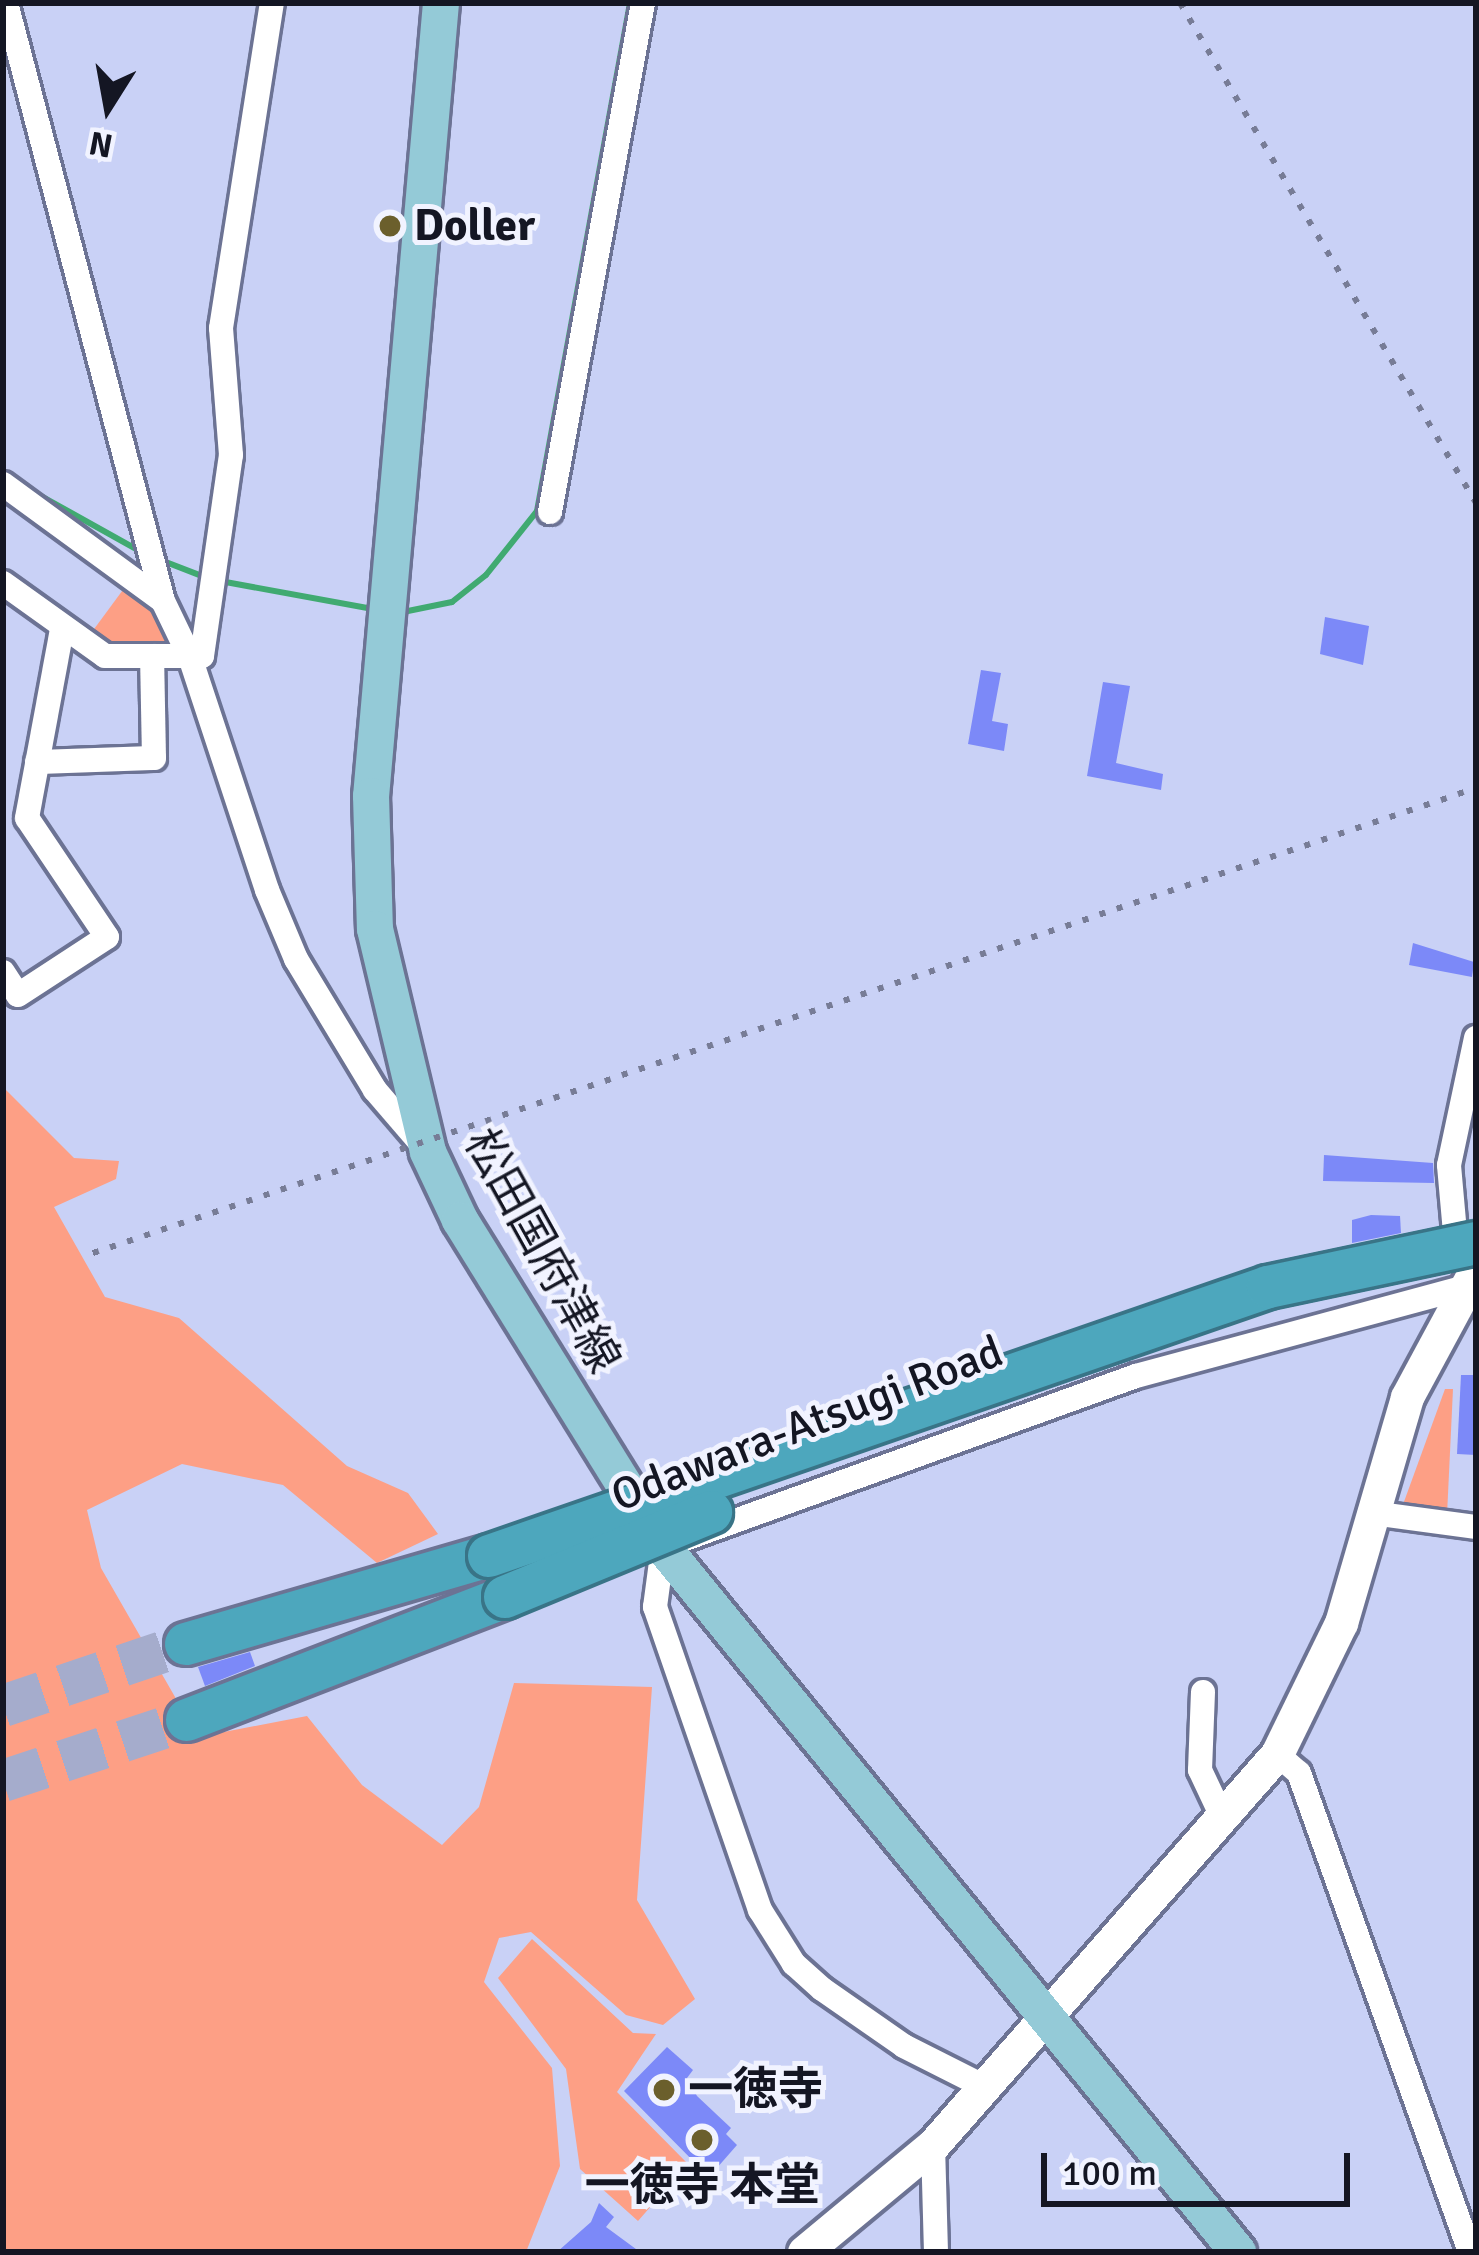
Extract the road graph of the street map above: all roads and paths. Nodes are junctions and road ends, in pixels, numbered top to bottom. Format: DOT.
graph roads {
  1 [pos="6,3"];
  2 [pos="272,3"];
  3 [pos="441,3"];
  4 [pos="644,3"];
  5 [pos="3,484"];
  6 [pos="550,512"];
  7 [pos="3,583"];
  8 [pos="163,602"];
  9 [pos="62,629"];
  10 [pos="152,656"];
  11 [pos="190,657"];
  12 [pos="38,763"];
  13 [pos="3,973"];
  14 [pos="1476,1038"];
  15 [pos="428,1152"];
  16 [pos="1476,1243"];
  17 [pos="1472,1277"];
  18 [pos="1372,1514"];
  19 [pos="1476,1527"];
  20 [pos="663,1547"];
  21 [pos="186,1644"];
  22 [pos="1203,1692"];
  23 [pos="187,1720"];
  24 [pos="1277,1754"];
  25 [pos="1224,1821"];
  26 [pos="1046,2015"];
  27 [pos="985,2087"];
  28 [pos="933,2145"];
  29 [pos="804,2252"];
  30 [pos="936,2252"];
  31 [pos="1238,2252"];
  32 [pos="1473,2252"];
  1 -- 8 [label="street"];
  2 -- 11 [label="street"];
  3 -- 15 [label="main road, 松田国府津線"];
  4 -- 6 [label="street"];
  5 -- 8 [label="street"];
  7 -- 9 [label="street"];
  8 -- 11 [label="street"];
  9 -- 10 [label="street"];
  9 -- 12 [label="street"];
  10 -- 11 [label="street"];
  10 -- 12 [label="street"];
  11 -- 15 [label="street"];
  12 -- 13 [label="street"];
  14 -- 17 [label="street"];
  15 -- 20 [label="main road, 松田国府津線"];
  16 -- 21 [label="highway, Odawara-Atsugi Road, bridge"];
  17 -- 18 [label="street"];
  17 -- 20 [label="street"];
  17 -- 23 [label="highway, Odawara-Atsugi Road, bridge"];
  18 -- 19 [label="street"];
  18 -- 24 [label="street"];
  20 -- 26 [label="main road, 松田国府津線"];
  20 -- 27 [label="street"];
  22 -- 25 [label="street"];
  24 -- 25 [label="street"];
  24 -- 32 [label="street"];
  25 -- 26 [label="street"];
  26 -- 27 [label="street"];
  26 -- 31 [label="main road, 松田国府津線"];
  27 -- 28 [label="street"];
  28 -- 29 [label="street"];
  28 -- 30 [label="street"];
}
